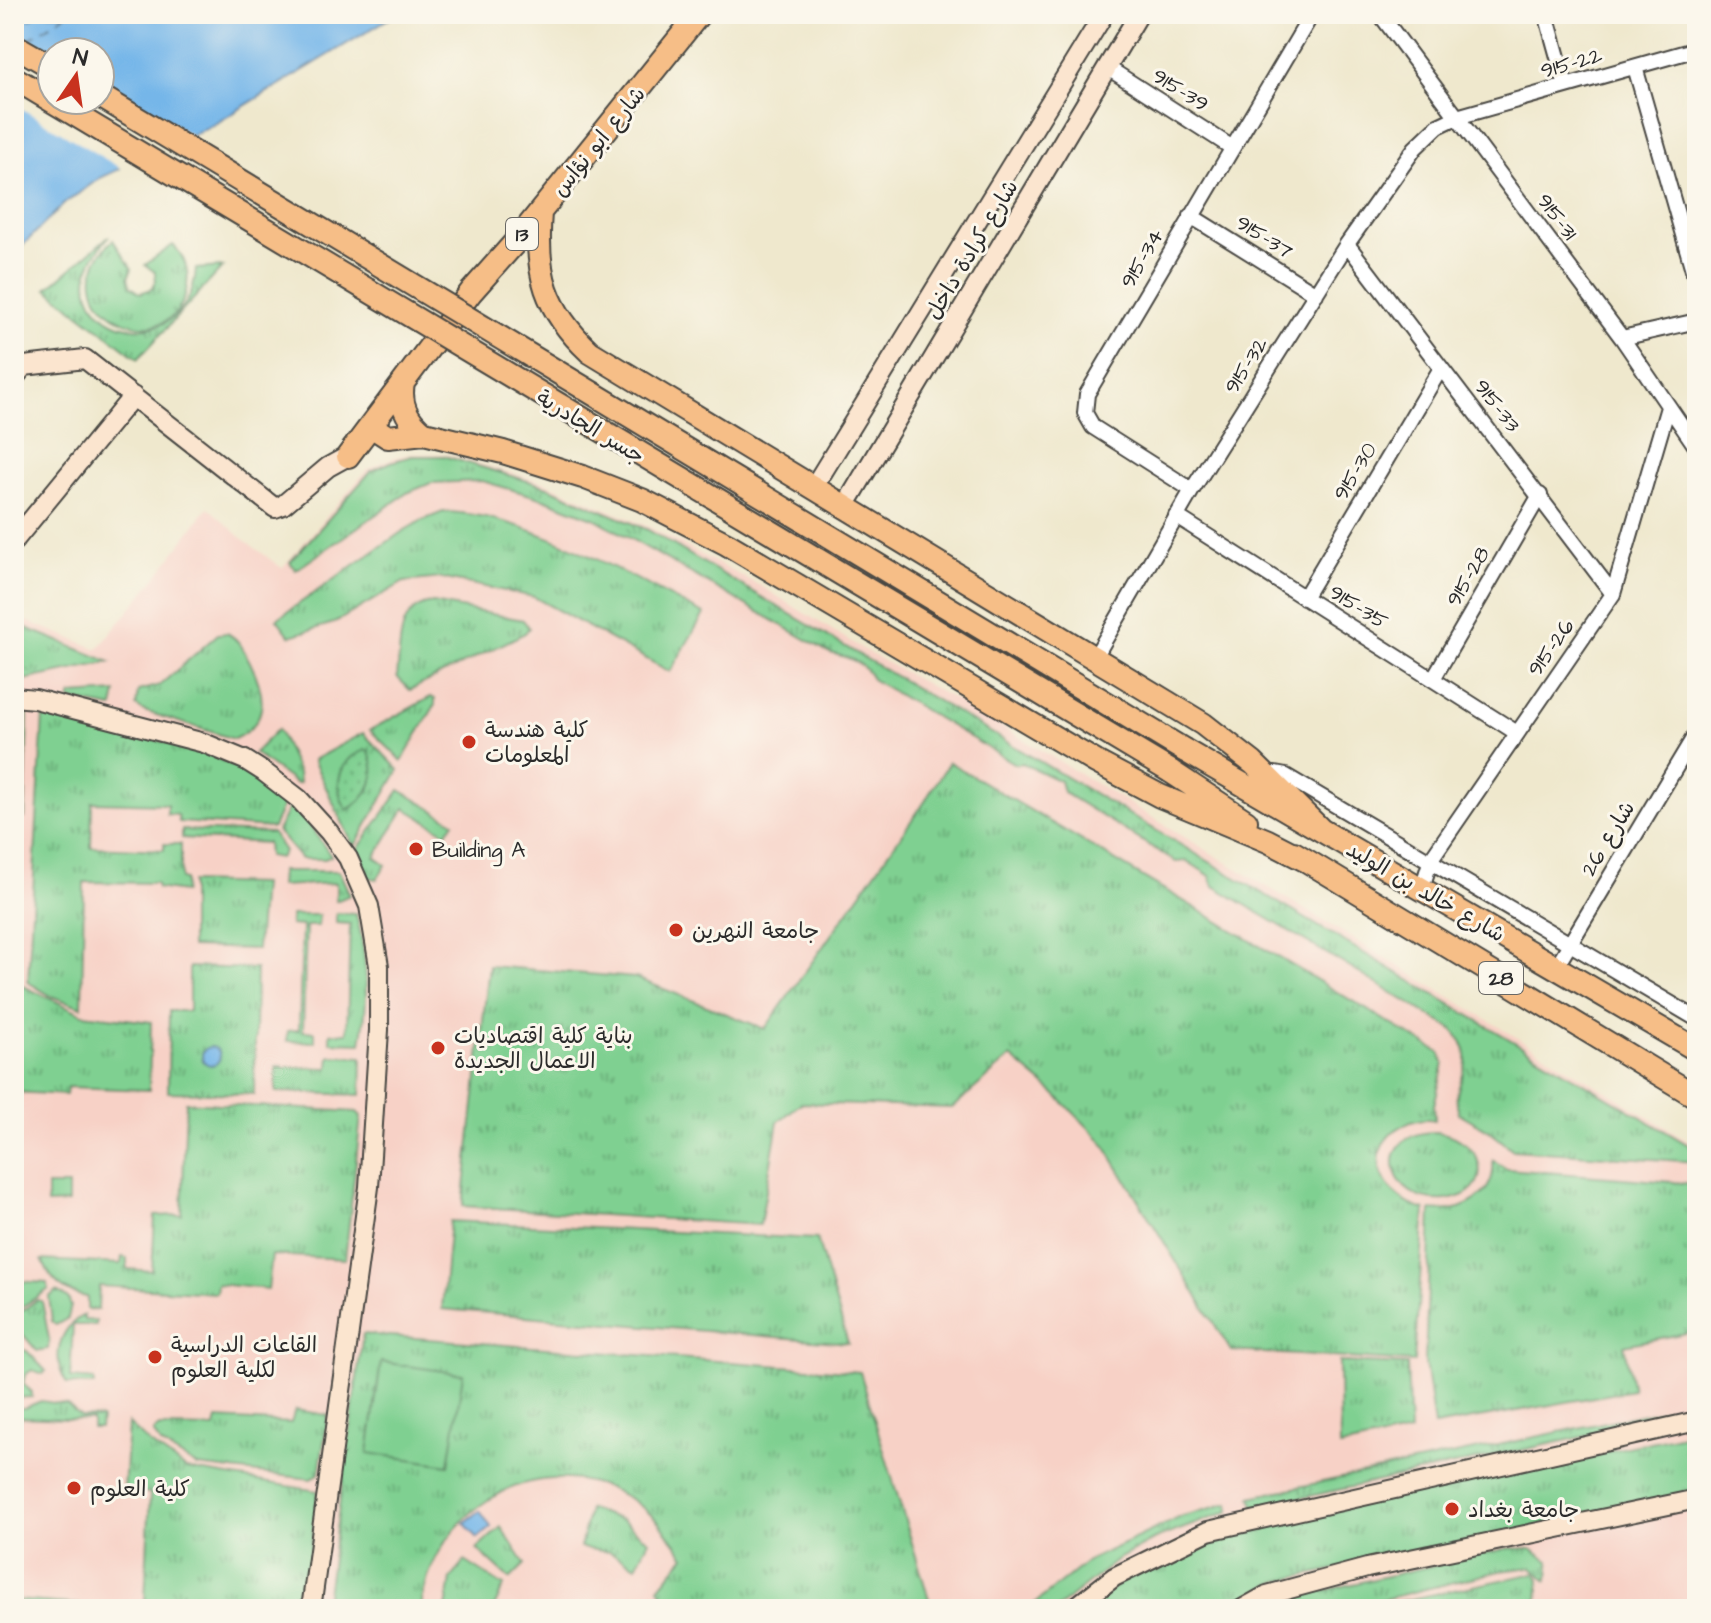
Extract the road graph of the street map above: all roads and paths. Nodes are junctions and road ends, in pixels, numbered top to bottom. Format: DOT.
graph roads {
  1 [pos="699,14"];
  2 [pos="1104,14"];
  3 [pos="1139,14"];
  4 [pos="1312,14"];
  5 [pos="1380,14"];
  6 [pos="1546,14"];
  7 [pos="14,45"];
  8 [pos="1697,49"];
  9 [pos="36,58"];
  10 [pos="1635,67"];
  11 [pos="1108,68"];
  12 [pos="14,78"];
  13 [pos="1566,86"];
  14 [pos="116,106"];
  15 [pos="1457,117"];
  16 [pos="1231,147"];
  17 [pos="540,213"];
  18 [pos="1191,216"];
  19 [pos="1347,244"];
  20 [pos="1697,284"];
  21 [pos="1316,294"];
  22 [pos="1697,321"];
  23 [pos="1622,338"];
  24 [pos="1441,368"];
  25 [pos="14,378"];
  26 [pos="403,383"];
  27 [pos="133,396"];
  28 [pos="1668,407"];
  29 [pos="371,426"];
  30 [pos="424,433"];
  31 [pos="1697,448"];
  32 [pos="348,456"];
  33 [pos="813,488"];
  34 [pos="1192,490"];
  35 [pos="1540,495"];
  36 [pos="844,508"];
  37 [pos="1176,516"];
  38 [pos="14,541"];
  39 [pos="1613,594"];
  40 [pos="1304,598"];
  41 [pos="1095,657"];
  42 [pos="1433,679"];
  43 [pos="14,697"];
  44 [pos="1697,732"];
  45 [pos="1517,733"];
  46 [pos="1266,776"];
  47 [pos="1321,830"];
  48 [pos="1431,859"];
  49 [pos="1305,860"];
  50 [pos="1422,888"];
  51 [pos="1569,942"];
  52 [pos="1556,967"];
  53 [pos="1697,1019"];
  54 [pos="1697,1050"];
  55 [pos="1697,1097"];
  56 [pos="1697,1421"];
  57 [pos="1697,1499"];
  58 [pos="311,1609"];
  59 [pos="1073,1609"];
  60 [pos="1242,1609"];
  1 -- 17 [label="main road, شارع ابو نؤاس / 13"];
  2 -- 33 [label="street, شارع كرادة داخل"];
  3 -- 11 [label="street, شارع كرادة داخل"];
  4 -- 16 [label="street, 915-34"];
  5 -- 15 [label="street, 915-31"];
  6 -- 13 [label="street"];
  7 -- 9 [label="main road"];
  8 -- 10 [label="street, 915-22"];
  10 -- 13 [label="street, 915-22"];
  10 -- 20 [label="street"];
  11 -- 16 [label="street, 915-39"];
  11 -- 36 [label="street, شارع كرادة داخل"];
  12 -- 49 [label="main road, جسر الجادرية, bridge"];
  13 -- 15 [label="street, 915-22"];
  14 -- 47 [label="main road, جسر الجادرية, bridge"];
  15 -- 19 [label="street, 915-32"];
  15 -- 23 [label="street, 915-31"];
  16 -- 18 [label="street, 915-34"];
  17 -- 26 [label="main road, شارع ابو نؤاس / 13"];
  17 -- 33 [label="main road"];
  18 -- 21 [label="street, 915-37"];
  18 -- 34 [label="street, 915-34"];
  19 -- 21 [label="street, 915-32"];
  19 -- 24 [label="street, 915-33"];
  21 -- 34 [label="street, 915-32"];
  22 -- 23 [label="street"];
  23 -- 28 [label="street, 915-31"];
  24 -- 35 [label="street, 915-33"];
  24 -- 40 [label="street, 915-30"];
  25 -- 27 [label="street"];
  26 -- 29 [label="main road, شارع ابو نؤاس / 13"];
  26 -- 30 [label="main road"];
  27 -- 32 [label="street"];
  27 -- 38 [label="street"];
  28 -- 31 [label="street, 915-31"];
  28 -- 39 [label="street, 915-26"];
  29 -- 30 [label="main road"];
  29 -- 32 [label="main road, شارع ابو نؤاس / 13"];
  30 -- 32 [label="main road"];
  30 -- 49 [label="main road"];
  33 -- 36 [label="main road"];
  34 -- 37 [label="street, 915-32"];
  35 -- 39 [label="street, 915-33"];
  35 -- 42 [label="street, 915-28"];
  36 -- 41 [label="main road"];
  37 -- 40 [label="street, 915-35"];
  37 -- 41 [label="street, 915-32"];
  39 -- 45 [label="street, 915-26"];
  40 -- 42 [label="street, 915-35"];
  41 -- 46 [label="main road"];
  42 -- 45 [label="street, 915-35"];
  43 -- 58 [label="street"];
  44 -- 51 [label="street, شارع 26"];
  45 -- 48 [label="street, 915-26"];
  46 -- 47 [label="main road"];
  46 -- 48 [label="street"];
  47 -- 50 [label="main road, شارع خالد بن الوليد / 28"];
  48 -- 50 [label="street, 915-26"];
  48 -- 51 [label="street"];
  49 -- 55 [label="main road, شارع خالد بن الوليد / 28"];
  50 -- 52 [label="main road, شارع خالد بن الوليد / 28"];
  51 -- 52 [label="street, شارع 26"];
  51 -- 53 [label="street"];
  52 -- 54 [label="main road, شارع خالد بن الوليد / 28"];
  56 -- 59 [label="street"];
  57 -- 60 [label="street"];
}
